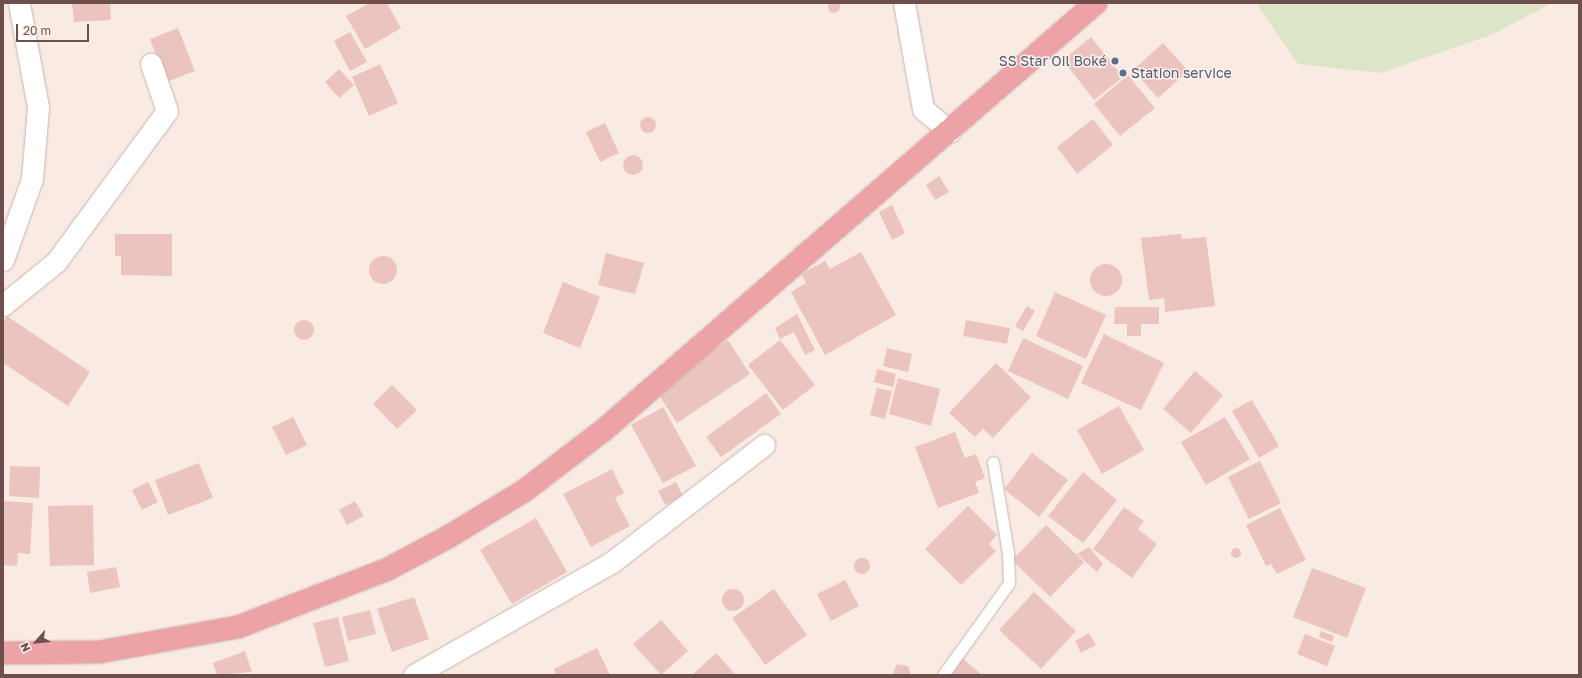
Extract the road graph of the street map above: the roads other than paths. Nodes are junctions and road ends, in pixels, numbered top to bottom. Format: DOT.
graph roads {
  1 [pos="19,3"];
  2 [pos="904,3"];
  3 [pos="1096,3"];
  4 [pos="151,64"];
  5 [pos="950,132"];
  6 [pos="3,260"];
  7 [pos="3,306"];
  8 [pos="764,445"];
  9 [pos="993,462"];
  10 [pos="3,654"];
  11 [pos="414,675"];
  12 [pos="943,675"];
  1 -- 6 [label="street"];
  2 -- 5 [label="street"];
  3 -- 5 [label="highway"];
  4 -- 7 [label="street"];
  5 -- 10 [label="highway"];
  8 -- 11 [label="street"];
  9 -- 12 [label="lane"];
}
